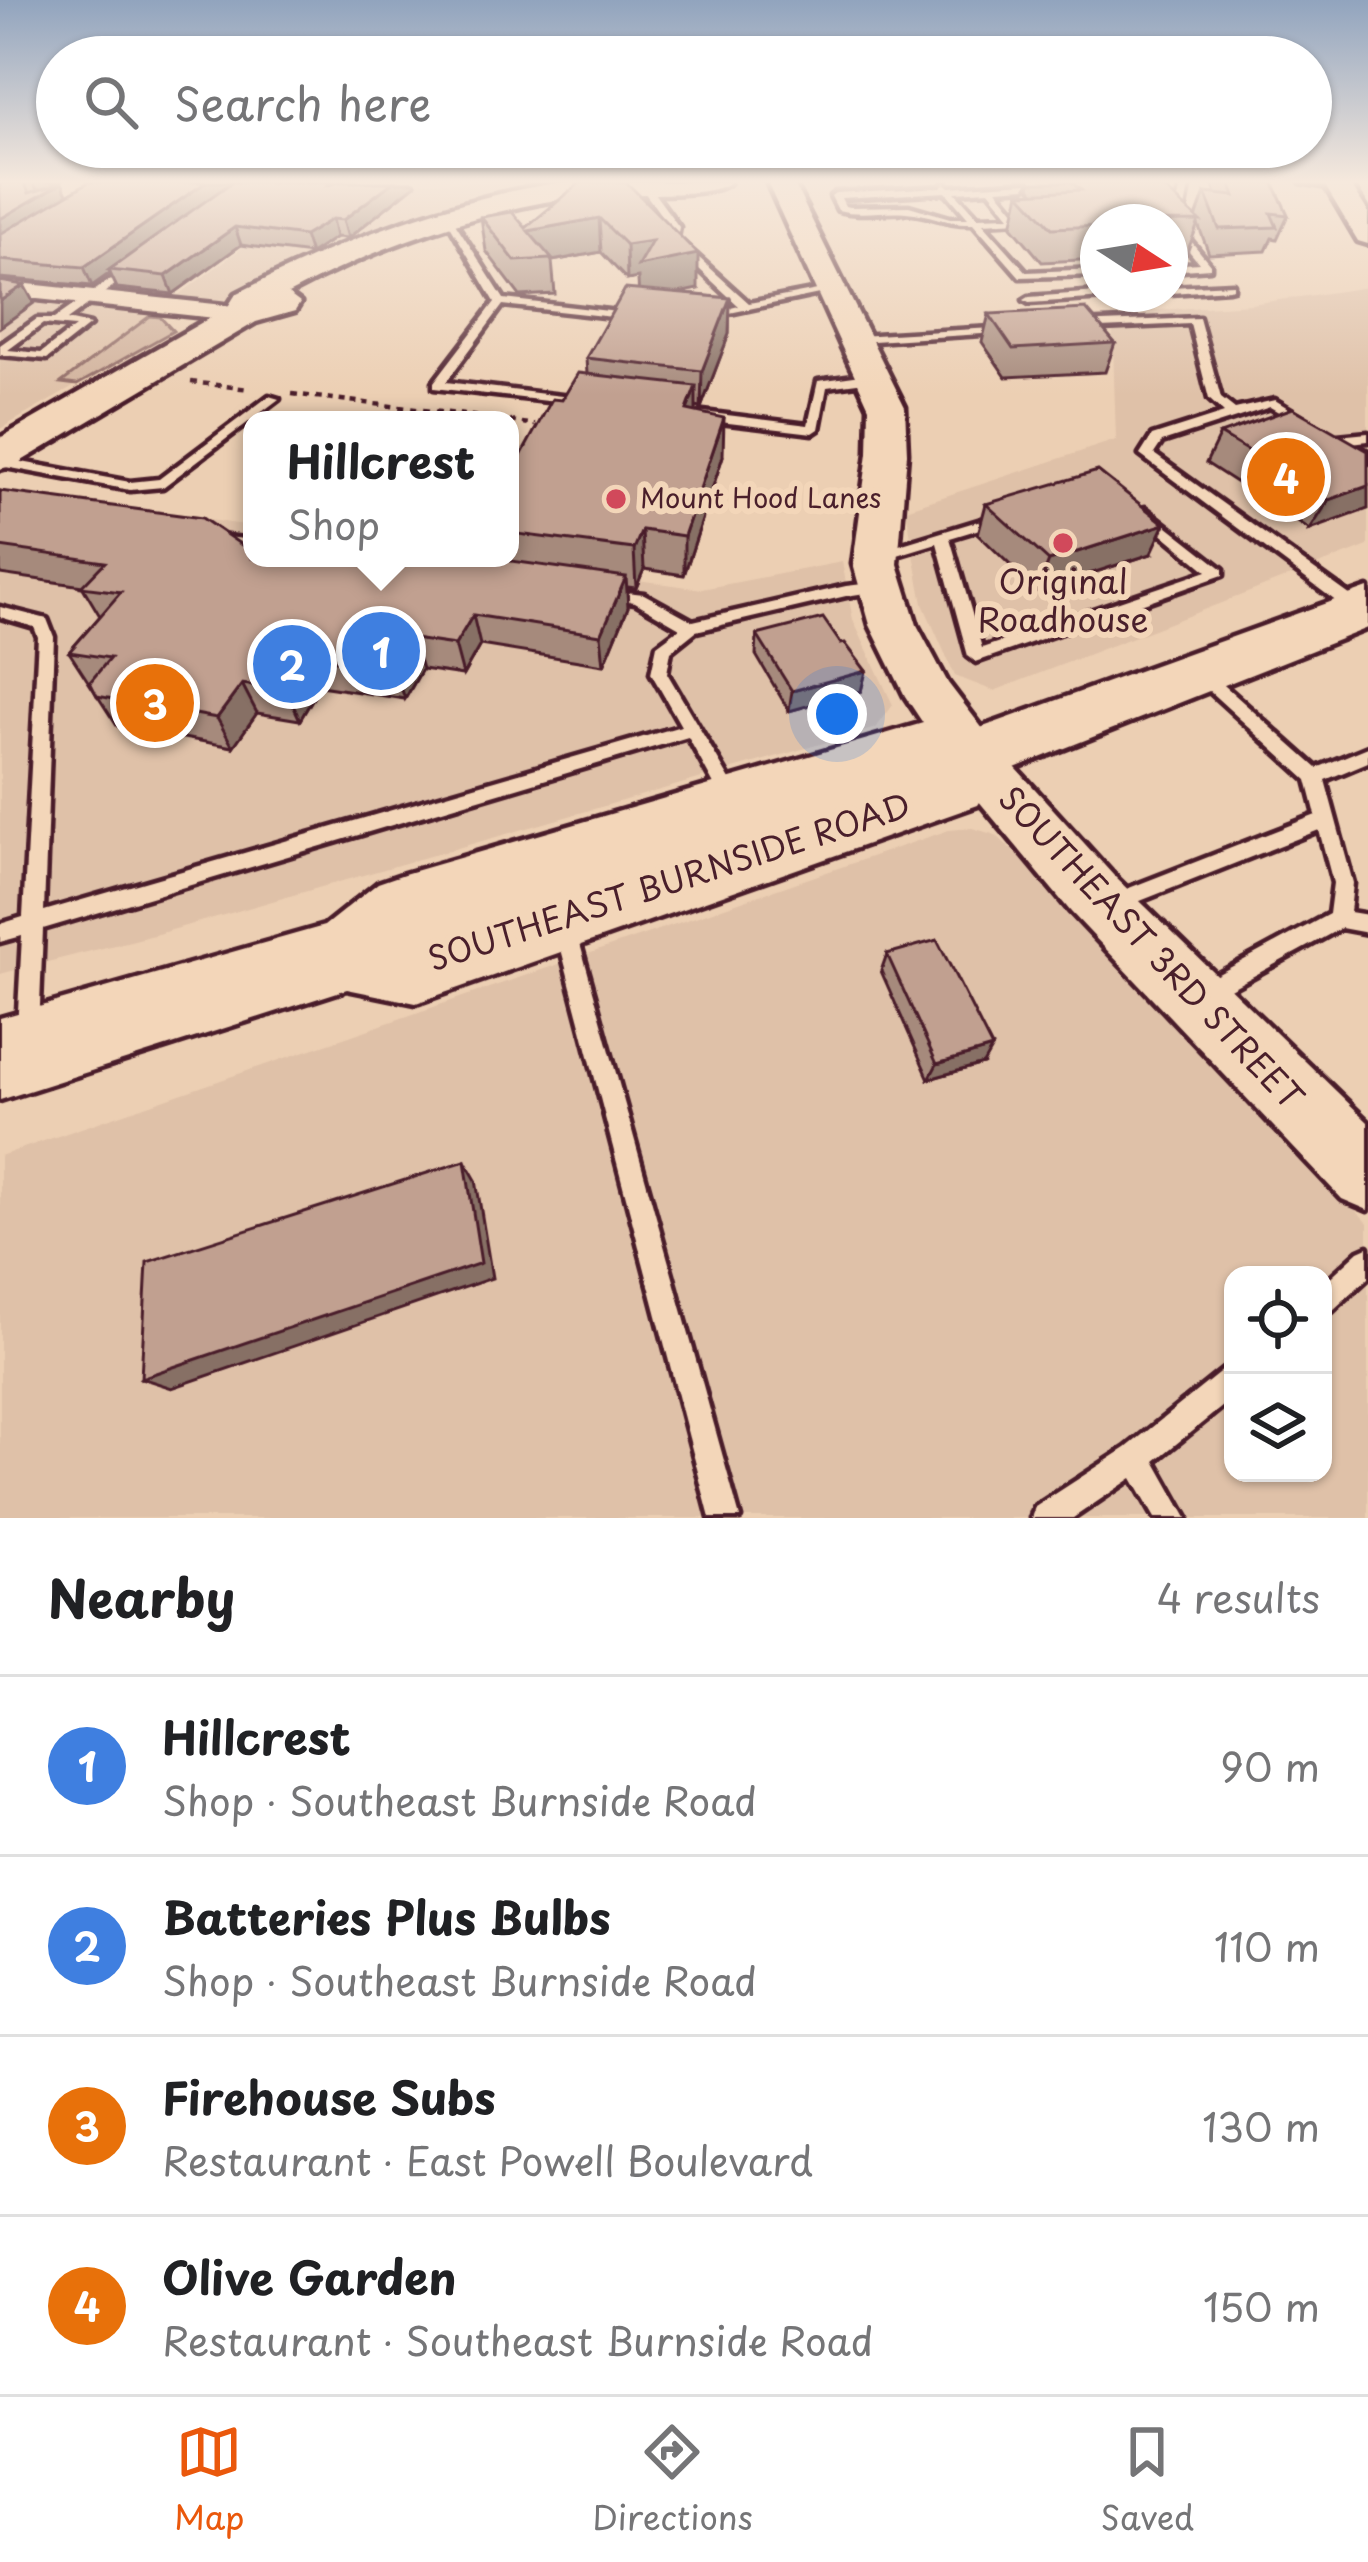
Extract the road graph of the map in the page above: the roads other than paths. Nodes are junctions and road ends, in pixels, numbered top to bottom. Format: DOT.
graph roads {
  1 [pos="395,253"];
  2 [pos="461,253"];
  3 [pos="687,253"];
  4 [pos="815,253"];
  5 [pos="1006,253"];
  6 [pos="1195,253"];
  7 [pos="144,259"];
  8 [pos="1188,267"];
  9 [pos="1080,272"];
  10 [pos="1229,286"];
  11 [pos="0,288"];
  12 [pos="1188,289"];
  13 [pos="833,290"];
  14 [pos="1080,297"];
  15 [pos="91,298"];
  16 [pos="1029,300"];
  17 [pos="500,302"];
  18 [pos="747,307"];
  19 [pos="243,314"];
  20 [pos="618,315"];
  21 [pos="640,317"];
  22 [pos="57,322"];
  23 [pos="684,322"];
  24 [pos="1060,327"];
  25 [pos="1015,330"];
  26 [pos="608,332"];
  27 [pos="858,339"];
  28 [pos="0,351"];
  29 [pos="876,376"];
  30 [pos="580,383"];
  31 [pos="271,395"];
  32 [pos="570,401"];
  33 [pos="592,403"];
  34 [pos="251,411"];
  35 [pos="680,414"];
  36 [pos="1233,414"];
  37 [pos="243,418"];
  38 [pos="1368,436"];
  39 [pos="1338,440"];
  40 [pos="1368,458"];
  41 [pos="0,459"];
  42 [pos="1129,499"];
  43 [pos="1027,510"];
  44 [pos="943,536"];
  45 [pos="206,538"];
  46 [pos="243,543"];
  47 [pos="877,573"];
  48 [pos="594,592"];
  49 [pos="1364,608"];
  50 [pos="0,612"];
  51 [pos="691,627"];
  52 [pos="1200,674"];
  53 [pos="692,729"];
  54 [pos="1368,754"];
  55 [pos="974,757"];
  56 [pos="1316,777"];
  57 [pos="736,807"];
  58 [pos="1326,819"];
  59 [pos="1104,907"];
  60 [pos="562,918"];
  61 [pos="1340,919"];
  62 [pos="35,922"];
  63 [pos="1368,924"];
  64 [pos="0,933"];
  65 [pos="347,955"];
  66 [pos="1191,1000"];
  67 [pos="13,1054"];
  68 [pos="1368,1173"];
  69 [pos="1368,1260"];
  70 [pos="1332,1294"];
  71 [pos="1224,1387"];
  72 [pos="1136,1458"];
  73 [pos="725,1518"];
  74 [pos="1046,1518"];
  75 [pos="1172,1518"];
  1 -- 19 [label="main road"];
  2 -- 17 [label="lane"];
  3 -- 18 [label="lane"];
  4 -- 13 [label="street, SOUTHEAST 3RD STREET"];
  5 -- 9 [label="lane"];
  6 -- 8 [label="lane"];
  7 -- 15 [label="lane"];
  10 -- 12 [label="lane"];
  11 -- 15 [label="street"];
  13 -- 18 [label="lane"];
  13 -- 27 [label="street, SOUTHEAST 3RD STREET"];
  14 -- 16 [label="lane"];
  15 -- 19 [label="street"];
  15 -- 22 [label="lane"];
  17 -- 20 [label="lane"];
  17 -- 32 [label="lane"];
  18 -- 23 [label="lane"];
  19 -- 41 [label="main road"];
  20 -- 21 [label="lane"];
  20 -- 26 [label="lane"];
  22 -- 28 [label="lane"];
  22 -- 28 [label="lane"];
  24 -- 36 [label="lane"];
  25 -- 27 [label="lane"];
  27 -- 29 [label="street, SOUTHEAST 3RD STREET"];
  29 -- 35 [label="lane"];
  29 -- 47 [label="street, SOUTHEAST 3RD STREET"];
  30 -- 32 [label="lane"];
  31 -- 34 [label="lane"];
  32 -- 33 [label="lane"];
  36 -- 39 [label="lane"];
  36 -- 49 [label="lane"];
  37 -- 41 [label="lane"];
  38 -- 39 [label="lane"];
  39 -- 40 [label="lane"];
  42 -- 44 [label="lane"];
  43 -- 44 [label="lane"];
  44 -- 47 [label="lane"];
  45 -- 46 [label="lane"];
  47 -- 51 [label="lane"];
  47 -- 55 [label="street, SOUTHEAST 3RD STREET"];
  48 -- 51 [label="lane"];
  49 -- 52 [label="highway, SOUTHEAST BURNSIDE ROAD"];
  50 -- 62 [label="lane"];
  51 -- 53 [label="lane"];
  52 -- 55 [label="highway, SOUTHEAST BURNSIDE ROAD"];
  52 -- 56 [label="lane"];
  53 -- 57 [label="lane"];
  53 -- 62 [label="lane"];
  54 -- 56 [label="lane"];
  55 -- 57 [label="highway, SOUTHEAST BURNSIDE ROAD"];
  55 -- 59 [label="street, SOUTHEAST 3RD STREET"];
  55 -- 60 [label="highway, SOUTHEAST BURNSIDE ROAD"];
  56 -- 58 [label="lane"];
  57 -- 65 [label="highway, SOUTHEAST BURNSIDE ROAD"];
  58 -- 59 [label="lane"];
  58 -- 61 [label="lane"];
  59 -- 66 [label="street, SOUTHEAST 3RD STREET"];
  60 -- 65 [label="highway, SOUTHEAST BURNSIDE ROAD"];
  60 -- 73 [label="lane"];
  61 -- 63 [label="lane"];
  61 -- 66 [label="lane"];
  62 -- 64 [label="lane"];
  62 -- 67 [label="lane"];
  65 -- 67 [label="highway, SOUTHEAST BURNSIDE ROAD"];
  66 -- 68 [label="street, SOUTHEAST 3RD STREET"];
  69 -- 70 [label="lane"];
  71 -- 72 [label="lane"];
  72 -- 74 [label="lane"];
  72 -- 75 [label="lane"];
}
